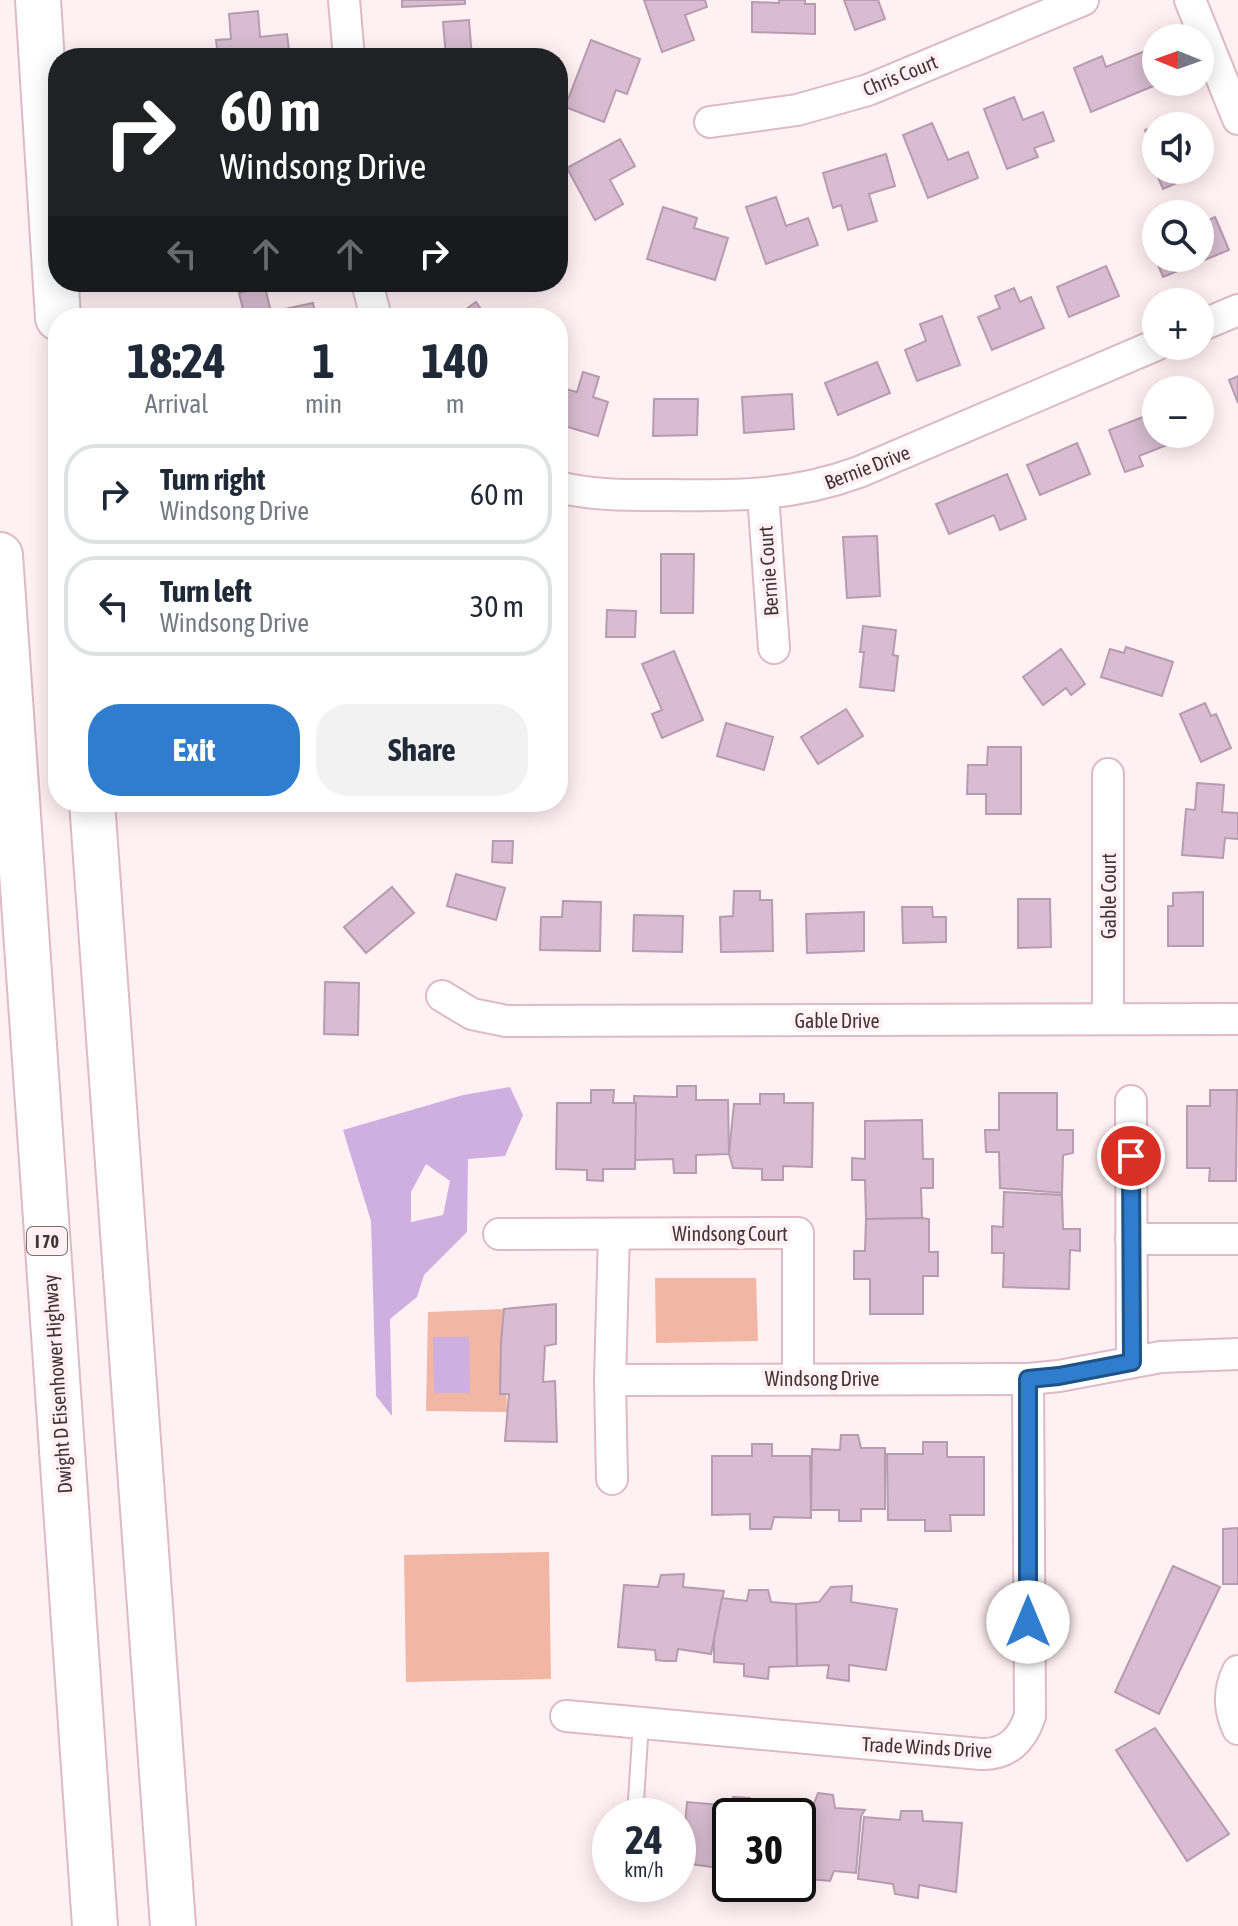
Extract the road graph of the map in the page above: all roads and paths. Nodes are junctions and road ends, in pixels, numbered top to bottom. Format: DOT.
graph roads {
  1 [pos="38,0"];
  2 [pos="344,0"];
  3 [pos="1083,0"];
  4 [pos="1190,0"];
  5 [pos="348,48"];
  6 [pos="1238,119"];
  7 [pos="710,122"];
  8 [pos="48,159"];
  9 [pos="1238,310"];
  10 [pos="1214,320"];
  11 [pos="1142,351"];
  12 [pos="568,489"];
  13 [pos="763,494"];
  14 [pos="0,555"];
  15 [pos="774,648"];
  16 [pos="1108,774"];
  17 [pos="93,812"];
  18 [pos="442,996"];
  19 [pos="1108,1019"];
  20 [pos="1238,1019"];
  21 [pos="1131,1101"];
  22 [pos="499,1234"];
  23 [pos="614,1234"];
  24 [pos="1131,1239"];
  25 [pos="1238,1239"];
  26 [pos="1238,1354"];
  27 [pos="1132,1362"];
  28 [pos="798,1378"];
  29 [pos="1028,1379"];
  30 [pos="610,1380"];
  31 [pos="612,1479"];
  32 [pos="1238,1671"];
  33 [pos="566,1716"];
  34 [pos="641,1722"];
  35 [pos="1238,1729"];
  36 [pos="636,1798"];
  37 [pos="95,1926"];
  38 [pos="173,1926"];
  1 -- 8 [label="highway"];
  2 -- 5 [label="street"];
  3 -- 7 [label="street, Chris Court"];
  4 -- 6 [label="street"];
  9 -- 10 [label="street"];
  11 -- 13 [label="street, Bernie Drive"];
  12 -- 13 [label="street, Bernie Drive"];
  13 -- 15 [label="street, Bernie Court"];
  14 -- 37 [label="highway, Dwight D Eisenhower Highway / I 70"];
  16 -- 19 [label="street, Gable Court"];
  17 -- 38 [label="highway"];
  18 -- 19 [label="street, Gable Drive"];
  19 -- 20 [label="street, Gable Drive"];
  21 -- 24 [label="street"];
  22 -- 23 [label="street, Windsong Court"];
  23 -- 28 [label="street, Windsong Court"];
  23 -- 30 [label="street"];
  24 -- 25 [label="street"];
  24 -- 27 [label="street"];
  26 -- 27 [label="street, Windsong Drive"];
  27 -- 29 [label="street, Windsong Drive"];
  28 -- 29 [label="street, Windsong Drive"];
  28 -- 30 [label="street, Windsong Drive"];
  29 -- 34 [label="street, Trade Winds Drive"];
  30 -- 31 [label="street"];
  32 -- 35 [label="street"];
  33 -- 34 [label="street, Trade Winds Drive"];
  34 -- 36 [label="lane"];
}
